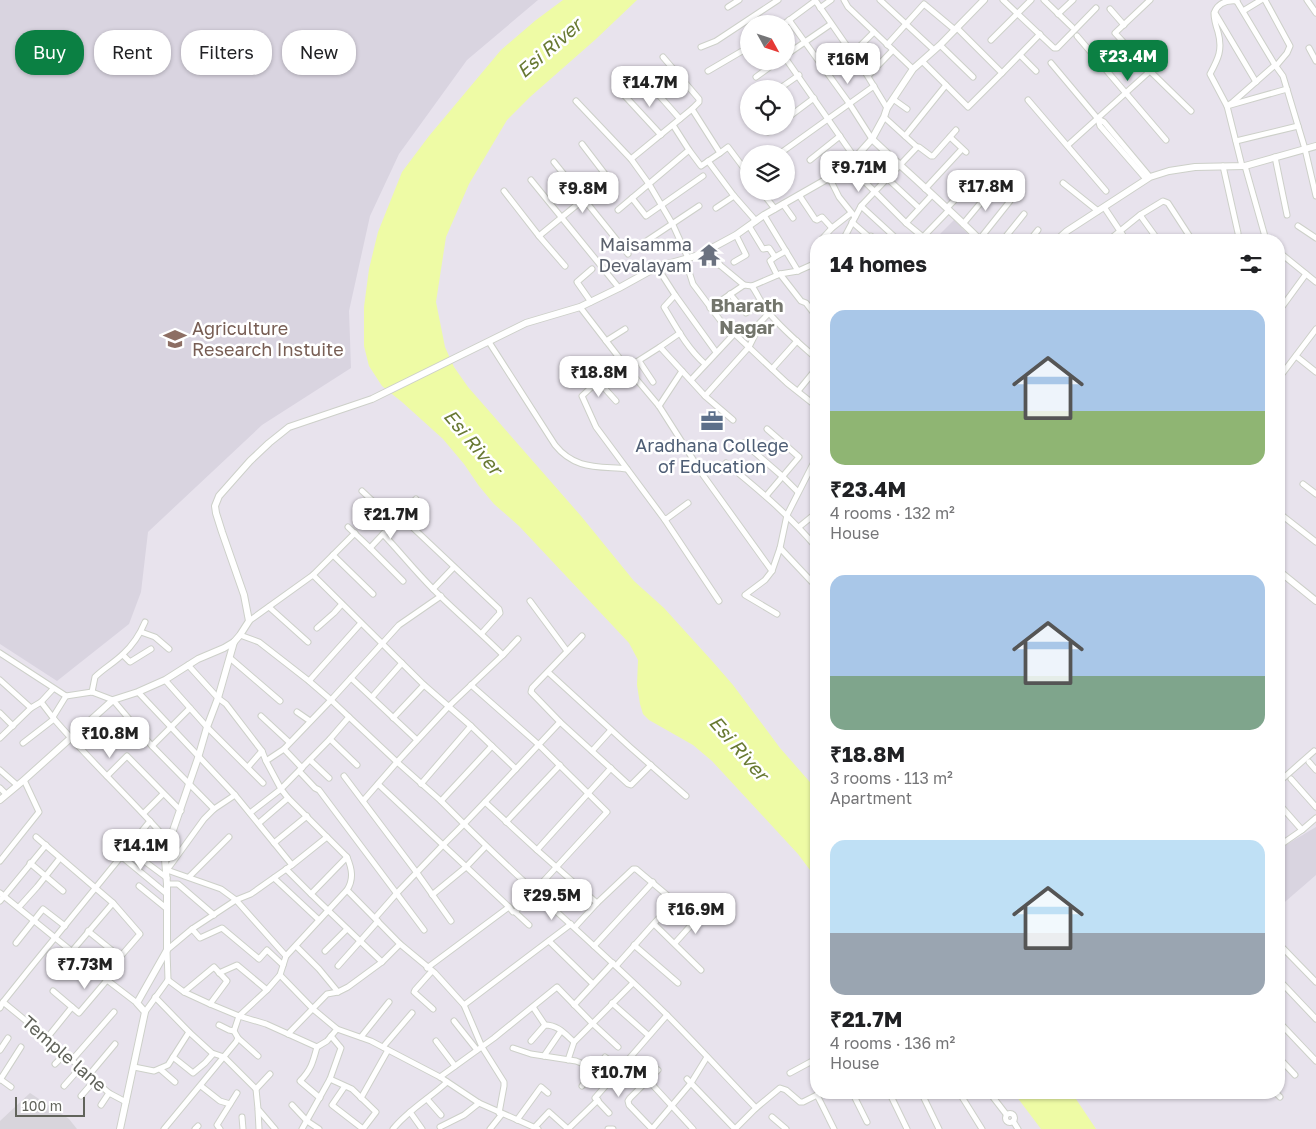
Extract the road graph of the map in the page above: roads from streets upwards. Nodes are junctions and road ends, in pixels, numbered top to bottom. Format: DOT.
graph roads {
  1 [pos="738,0"];
  2 [pos="778,0"];
  3 [pos="831,0"];
  4 [pos="844,0"];
  5 [pos="880,0"];
  6 [pos="984,0"];
  7 [pos="1003,0"];
  8 [pos="1031,0"];
  9 [pos="1044,0"];
  10 [pos="1073,0"];
  11 [pos="1150,0"];
  12 [pos="1261,0"];
  13 [pos="1265,0"];
  14 [pos="1307,0"];
  15 [pos="815,1"];
  16 [pos="1236,1"];
  17 [pos="922,2"];
  18 [pos="728,7"];
  19 [pos="820,8"];
  20 [pos="1096,8"];
  21 [pos="1110,9"];
  22 [pos="1243,11"];
  23 [pos="1214,12"];
  24 [pos="1316,13"];
  25 [pos="1017,14"];
  26 [pos="1058,14"];
  27 [pos="795,15"];
  28 [pos="831,24"];
  29 [pos="905,24"];
  30 [pos="1124,24"];
  31 [pos="1072,27"];
  32 [pos="956,29"];
  33 [pos="795,31"];
  34 [pos="874,32"];
  35 [pos="1040,34"];
  36 [pos="1077,36"];
  37 [pos="991,40"];
  38 [pos="805,42"];
  39 [pos="887,45"];
  40 [pos="940,45"];
  41 [pos="701,47"];
  42 [pos="1309,48"];
  43 [pos="795,49"];
  44 [pos="893,50"];
  45 [pos="934,50"];
  46 [pos="740,52"];
  47 [pos="852,54"];
  48 [pos="1020,55"];
  49 [pos="663,57"];
  50 [pos="922,61"];
  51 [pos="1316,61"];
  52 [pos="1051,63"];
  53 [pos="1276,66"];
  54 [pos="913,69"];
  55 [pos="766,70"];
  56 [pos="794,70"];
  57 [pos="1036,70"];
  58 [pos="708,71"];
  59 [pos="1150,71"];
  60 [pos="1002,73"];
  61 [pos="642,76"];
  62 [pos="798,76"];
  63 [pos="868,76"];
  64 [pos="756,77"];
  65 [pos="973,77"];
  66 [pos="792,80"];
  67 [pos="1256,82"];
  68 [pos="946,85"];
  69 [pos="874,86"];
  70 [pos="1287,89"];
  71 [pos="624,94"];
  72 [pos="1125,94"];
  73 [pos="814,98"];
  74 [pos="893,99"];
  75 [pos="1028,100"];
  76 [pos="576,101"];
  77 [pos="849,103"];
  78 [pos="1228,106"];
  79 [pos="887,108"];
  80 [pos="692,109"];
  81 [pos="907,109"];
  82 [pos="1191,111"];
  83 [pos="795,112"];
  84 [pos="884,117"];
  85 [pos="828,118"];
  86 [pos="680,119"];
  87 [pos="1098,119"];
  88 [pos="672,125"];
  89 [pos="1298,126"];
  90 [pos="956,130"];
  91 [pos="661,135"];
  92 [pos="840,136"];
  93 [pos="905,136"];
  94 [pos="950,137"];
  95 [pos="872,139"];
  96 [pos="1166,140"];
  97 [pos="1236,141"];
  98 [pos="582,144"];
  99 [pos="791,145"];
  100 [pos="1068,145"];
  101 [pos="1316,146"];
  102 [pos="917,147"];
  103 [pos="1305,148"];
  104 [pos="689,150"];
  105 [pos="720,153"];
  106 [pos="1275,157"];
  107 [pos="855,158"];
  108 [pos="631,159"];
  109 [pos="810,160"];
  110 [pos="708,161"];
  111 [pos="554,162"];
  112 [pos="740,163"];
  113 [pos="899,165"];
  114 [pos="1222,166"];
  115 [pos="1244,166"];
  116 [pos="978,175"];
  117 [pos="703,176"];
  118 [pos="829,177"];
  119 [pos="1148,178"];
  120 [pos="888,179"];
  121 [pos="531,180"];
  122 [pos="866,183"];
  123 [pos="1063,183"];
  124 [pos="650,184"];
  125 [pos="993,188"];
  126 [pos="925,189"];
  127 [pos="504,191"];
  128 [pos="874,191"];
  129 [pos="1106,191"];
  130 [pos="798,195"];
  131 [pos="932,195"];
  132 [pos="734,196"];
  133 [pos="1316,196"];
  134 [pos="632,198"];
  135 [pos="584,199"];
  136 [pos="768,200"];
  137 [pos="1010,201"];
  138 [pos="783,204"];
  139 [pos="662,206"];
  140 [pos="699,206"];
  141 [pos="861,206"];
  142 [pos="716,208"];
  143 [pos="919,208"];
  144 [pos="775,209"];
  145 [pos="948,209"];
  146 [pos="1101,209"];
  147 [pos="618,210"];
  148 [pos="1024,214"];
  149 [pos="764,215"];
  150 [pos="1140,215"];
  151 [pos="1287,215"];
  152 [pos="562,217"];
  153 [pos="853,217"];
  154 [pos="792,218"];
  155 [pos="756,220"];
  156 [pos="906,223"];
  157 [pos="963,224"];
  158 [pos="673,225"];
  159 [pos="749,226"];
  160 [pos="1298,226"];
  161 [pos="832,228"];
  162 [pos="1038,230"];
  163 [pos="1120,231"];
  164 [pos="1238,233"];
  165 [pos="826,234"];
  166 [pos="846,234"];
  167 [pos="866,234"];
  168 [pos="891,234"];
  169 [pos="916,234"];
  170 [pos="926,234"];
  171 [pos="973,234"];
  172 [pos="984,234"];
  173 [pos="1008,234"];
  174 [pos="1035,234"];
  175 [pos="1063,234"];
  176 [pos="1116,234"];
  177 [pos="1122,234"];
  178 [pos="1154,234"];
  179 [pos="1188,234"];
  180 [pos="1264,234"];
  181 [pos="539,236"];
  182 [pos="736,236"];
  183 [pos="1316,238"];
  184 [pos="642,244"];
  185 [pos="710,249"];
  186 [pos="786,251"];
  187 [pos="628,254"];
  188 [pos="699,255"];
  189 [pos="775,257"];
  190 [pos="1285,257"];
  191 [pos="686,259"];
  192 [pos="734,262"];
  193 [pos="565,266"];
  194 [pos="721,266"];
  195 [pos="810,266"];
  196 [pos="657,267"];
  197 [pos="592,269"];
  198 [pos="798,271"];
  199 [pos="778,274"];
  200 [pos="1306,274"];
  201 [pos="1316,282"];
  202 [pos="744,284"];
  203 [pos="752,286"];
  204 [pos="619,288"];
  205 [pos="730,294"];
  206 [pos="675,295"];
  207 [pos="1285,298"];
  208 [pos="591,302"];
  209 [pos="762,303"];
  210 [pos="580,307"];
  211 [pos="710,308"];
  212 [pos="810,308"];
  213 [pos="769,313"];
  214 [pos="625,329"];
  215 [pos="1316,329"];
  216 [pos="680,333"];
  217 [pos="734,334"];
  218 [pos="606,341"];
  219 [pos="797,341"];
  220 [pos="489,342"];
  221 [pos="660,347"];
  222 [pos="749,347"];
  223 [pos="716,352"];
  224 [pos="810,353"];
  225 [pos="1296,356"];
  226 [pos="639,361"];
  227 [pos="622,362"];
  228 [pos="705,364"];
  229 [pos="628,368"];
  230 [pos="772,369"];
  231 [pos="682,370"];
  232 [pos="1285,370"];
  233 [pos="1316,372"];
  234 [pos="810,376"];
  235 [pos="691,380"];
  236 [pos="598,381"];
  237 [pos="653,382"];
  238 [pos="798,391"];
  239 [pos="705,396"];
  240 [pos="616,401"];
  241 [pos="810,401"];
  242 [pos="659,406"];
  243 [pos="733,420"];
  244 [pos="767,429"];
  245 [pos="744,443"];
  246 [pos="799,457"];
  247 [pos="726,462"];
  248 [pos="803,462"];
  249 [pos="627,469"];
  250 [pos="810,469"];
  251 [pos="782,476"];
  252 [pos="1303,484"];
  253 [pos="362,491"];
  254 [pos="798,492"];
  255 [pos="1316,494"];
  256 [pos="766,496"];
  257 [pos="416,499"];
  258 [pos="688,503"];
  259 [pos="787,515"];
  260 [pos="1285,517"];
  261 [pos="810,518"];
  262 [pos="665,520"];
  263 [pos="395,522"];
  264 [pos="410,524"];
  265 [pos="799,526"];
  266 [pos="348,527"];
  267 [pos="355,533"];
  268 [pos="383,534"];
  269 [pos="810,540"];
  270 [pos="1316,542"];
  271 [pos="370,548"];
  272 [pos="780,548"];
  273 [pos="333,555"];
  274 [pos="454,567"];
  275 [pos="772,571"];
  276 [pos="313,576"];
  277 [pos="1285,576"];
  278 [pos="810,580"];
  279 [pos="403,581"];
  280 [pos="433,589"];
  281 [pos="373,594"];
  282 [pos="441,596"];
  283 [pos="530,601"];
  284 [pos="719,601"];
  285 [pos="1316,602"];
  286 [pos="342,604"];
  287 [pos="268,607"];
  288 [pos="777,614"];
  289 [pos="249,621"];
  290 [pos="145,622"];
  291 [pos="361,623"];
  292 [pos="318,628"];
  293 [pos="141,632"];
  294 [pos="482,633"];
  295 [pos="240,635"];
  296 [pos="582,636"];
  297 [pos="518,639"];
  298 [pos="234,642"];
  299 [pos="308,642"];
  300 [pos="382,644"];
  301 [pos="151,649"];
  302 [pos="169,649"];
  303 [pos="567,651"];
  304 [pos="123,655"];
  305 [pos="503,655"];
  306 [pos="1,657"];
  307 [pos="230,658"];
  308 [pos="402,663"];
  309 [pos="188,665"];
  310 [pos="548,672"];
  311 [pos="351,678"];
  312 [pos="0,680"];
  313 [pos="165,680"];
  314 [pos="309,681"];
  315 [pos="424,685"];
  316 [pos="471,685"];
  317 [pos="53,688"];
  318 [pos="92,692"];
  319 [pos="138,692"];
  320 [pos="66,696"];
  321 [pos="372,697"];
  322 [pos="218,698"];
  323 [pos="112,700"];
  324 [pos="331,700"];
  325 [pos="280,701"];
  326 [pos="40,702"];
  327 [pos="449,706"];
  328 [pos="31,708"];
  329 [pos="190,708"];
  330 [pos="297,712"];
  331 [pos="0,714"];
  332 [pos="261,716"];
  333 [pos="53,718"];
  334 [pos="349,718"];
  335 [pos="393,718"];
  336 [pos="92,720"];
  337 [pos="310,721"];
  338 [pos="560,722"];
  339 [pos="13,726"];
  340 [pos="470,726"];
  341 [pos="170,727"];
  342 [pos="207,727"];
  343 [pos="611,730"];
  344 [pos="101,731"];
  345 [pos="0,738"];
  346 [pos="71,738"];
  347 [pos="330,739"];
  348 [pos="417,740"];
  349 [pos="289,742"];
  350 [pos="23,743"];
  351 [pos="538,745"];
  352 [pos="152,746"];
  353 [pos="492,746"];
  354 [pos="284,748"];
  355 [pos="1314,750"];
  356 [pos="262,751"];
  357 [pos="592,751"];
  358 [pos="198,758"];
  359 [pos="310,760"];
  360 [pos="266,761"];
  361 [pos="397,762"];
  362 [pos="1309,762"];
  363 [pos="357,765"];
  364 [pos="560,765"];
  365 [pos="651,765"];
  366 [pos="248,767"];
  367 [pos="611,768"];
  368 [pos="300,769"];
  369 [pos="516,769"];
  370 [pos="0,770"];
  371 [pos="1316,770"];
  372 [pos="107,776"];
  373 [pos="344,776"];
  374 [pos="1285,777"];
  375 [pos="329,778"];
  376 [pos="1291,779"];
  377 [pos="24,780"];
  378 [pos="263,783"];
  379 [pos="190,784"];
  380 [pos="378,784"];
  381 [pos="421,784"];
  382 [pos="17,785"];
  383 [pos="0,788"];
  384 [pos="281,789"];
  385 [pos="588,793"];
  386 [pos="6,794"];
  387 [pos="163,794"];
  388 [pos="234,794"];
  389 [pos="686,796"];
  390 [pos="288,798"];
  391 [pos="0,800"];
  392 [pos="363,801"];
  393 [pos="441,801"];
  394 [pos="486,802"];
  395 [pos="1316,807"];
  396 [pos="214,809"];
  397 [pos="180,811"];
  398 [pos="1285,811"];
  399 [pos="144,813"];
  400 [pos="250,814"];
  401 [pos="307,816"];
  402 [pos="1316,818"];
  403 [pos="150,821"];
  404 [pos="506,822"];
  405 [pos="259,823"];
  406 [pos="464,824"];
  407 [pos="1302,830"];
  408 [pos="36,837"];
  409 [pos="229,837"];
  410 [pos="327,837"];
  411 [pos="134,841"];
  412 [pos="1285,841"];
  413 [pos="169,842"];
  414 [pos="274,843"];
  415 [pos="46,844"];
  416 [pos="443,845"];
  417 [pos="486,846"];
  418 [pos="128,849"];
  419 [pos="536,850"];
  420 [pos="121,856"];
  421 [pos="347,857"];
  422 [pos="60,858"];
  423 [pos="165,859"];
  424 [pos="0,861"];
  425 [pos="30,863"];
  426 [pos="292,864"];
  427 [pos="466,866"];
  428 [pos="556,867"];
  429 [pos="286,869"];
  430 [pos="167,870"];
  431 [pos="417,873"];
  432 [pos="46,876"];
  433 [pos="189,877"];
  434 [pos="274,878"];
  435 [pos="167,881"];
  436 [pos="653,882"];
  437 [pos="139,886"];
  438 [pos="96,888"];
  439 [pos="347,890"];
  440 [pos="63,891"];
  441 [pos="534,892"];
  442 [pos="397,893"];
  443 [pos="2,894"];
  444 [pos="167,894"];
  445 [pos="310,894"];
  446 [pos="432,895"];
  447 [pos="236,900"];
  448 [pos="0,901"];
  449 [pos="597,902"];
  450 [pos="113,903"];
  451 [pos="19,907"];
  452 [pos="508,907"];
  453 [pos="166,908"];
  454 [pos="328,910"];
  455 [pos="515,912"];
  456 [pos="702,913"];
  457 [pos="214,915"];
  458 [pos="34,920"];
  459 [pos="319,920"];
  460 [pos="377,920"];
  461 [pos="451,921"];
  462 [pos="654,924"];
  463 [pos="65,926"];
  464 [pos="529,926"];
  465 [pos="573,926"];
  466 [pos="192,929"];
  467 [pos="347,929"];
  468 [pos="424,930"];
  469 [pos="88,932"];
  470 [pos="56,938"];
  471 [pos="360,941"];
  472 [pos="549,941"];
  473 [pos="16,942"];
  474 [pos="675,943"];
  475 [pos="400,944"];
  476 [pos="634,945"];
  477 [pos="296,946"];
  478 [pos="594,946"];
  479 [pos="167,950"];
  480 [pos="1285,950"];
  481 [pos="72,951"];
  482 [pos="325,951"];
  483 [pos="286,956"];
  484 [pos="382,962"];
  485 [pos="283,965"];
  486 [pos="614,965"];
  487 [pos="338,966"];
  488 [pos="430,970"];
  489 [pos="701,970"];
  490 [pos="219,973"];
  491 [pos="280,975"];
  492 [pos="107,980"];
  493 [pos="168,980"];
  494 [pos="1316,982"];
  495 [pos="633,983"];
  496 [pos="594,984"];
  497 [pos="678,984"];
  498 [pos="1285,986"];
  499 [pos="267,990"];
  500 [pos="53,991"];
  501 [pos="184,992"];
  502 [pos="338,992"];
  503 [pos="156,997"];
  504 [pos="3,1002"];
  505 [pos="389,1002"];
  506 [pos="137,1003"];
  507 [pos="612,1003"];
  508 [pos="210,1004"];
  509 [pos="464,1005"];
  510 [pos="574,1005"];
  511 [pos="72,1007"];
  512 [pos="533,1007"];
  513 [pos="0,1008"];
  514 [pos="313,1009"];
  515 [pos="432,1009"];
  516 [pos="114,1012"];
  517 [pos="145,1012"];
  518 [pos="412,1013"];
  519 [pos="667,1015"];
  520 [pos="239,1016"];
  521 [pos="1316,1019"];
  522 [pos="454,1021"];
  523 [pos="592,1023"];
  524 [pos="219,1025"];
  525 [pos="546,1025"];
  526 [pos="1285,1028"];
  527 [pos="337,1029"];
  528 [pos="234,1031"];
  529 [pos="561,1031"];
  530 [pos="189,1032"];
  531 [pos="288,1034"];
  532 [pos="331,1036"];
  533 [pos="648,1036"];
  534 [pos="360,1037"];
  535 [pos="8,1038"];
  536 [pos="47,1038"];
  537 [pos="238,1038"];
  538 [pos="531,1040"];
  539 [pos="436,1041"];
  540 [pos="574,1042"];
  541 [pos="115,1044"];
  542 [pos="21,1047"];
  543 [pos="317,1047"];
  544 [pos="618,1047"];
  545 [pos="385,1048"];
  546 [pos="513,1048"];
  547 [pos="480,1049"];
  548 [pos="0,1050"];
  549 [pos="65,1054"];
  550 [pos="214,1054"];
  551 [pos="258,1056"];
  552 [pos="544,1056"];
  553 [pos="173,1057"];
  554 [pos="707,1057"];
  555 [pos="224,1058"];
  556 [pos="72,1060"];
  557 [pos="568,1060"];
  558 [pos="1316,1061"];
  559 [pos="810,1062"];
  560 [pos="55,1064"];
  561 [pos="1285,1064"];
  562 [pos="455,1066"];
  563 [pos="134,1067"];
  564 [pos="80,1068"];
  565 [pos="596,1068"];
  566 [pos="620,1068"];
  567 [pos="160,1069"];
  568 [pos="658,1070"];
  569 [pos="790,1073"];
  570 [pos="270,1074"];
  571 [pos="89,1075"];
  572 [pos="1295,1075"];
  573 [pos="440,1077"];
  574 [pos="330,1079"];
  575 [pos="0,1080"];
  576 [pos="648,1080"];
  577 [pos="94,1081"];
  578 [pos="689,1081"];
  579 [pos="175,1082"];
  580 [pos="447,1082"];
  581 [pos="64,1086"];
  582 [pos="201,1086"];
  583 [pos="345,1086"];
  584 [pos="582,1086"];
  585 [pos="11,1087"];
  586 [pos="256,1089"];
  587 [pos="109,1093"];
  588 [pos="237,1093"];
  589 [pos="548,1093"];
  590 [pos="81,1096"];
  591 [pos="320,1098"];
  592 [pos="361,1098"];
  593 [pos="427,1099"];
  594 [pos="810,1099"];
  595 [pos="822,1099"];
  596 [pos="856,1099"];
  597 [pos="892,1099"];
  598 [pos="924,1099"];
  599 [pos="963,1099"];
  600 [pos="994,1099"];
  601 [pos="598,1100"];
  602 [pos="126,1102"];
  603 [pos="479,1103"];
  604 [pos="230,1104"];
  605 [pos="101,1105"];
  606 [pos="292,1105"];
  607 [pos="672,1106"];
  608 [pos="756,1108"];
  609 [pos="258,1109"];
  610 [pos="410,1112"];
  611 [pos="501,1113"];
  612 [pos="610,1113"];
  613 [pos="441,1115"];
  614 [pos="772,1116"];
  615 [pos="242,1117"];
  616 [pos="517,1120"];
  617 [pos="307,1121"];
  618 [pos="867,1122"];
  619 [pos="169,1124"];
  620 [pos="440,1126"];
  621 [pos="536,1128"];
  622 [pos="120,1129"];
  623 [pos="164,1129"];
  624 [pos="175,1129"];
  625 [pos="220,1129"];
  626 [pos="243,1129"];
  627 [pos="259,1129"];
  628 [pos="275,1129"];
  629 [pos="302,1129"];
  630 [pos="319,1129"];
  631 [pos="393,1129"];
  632 [pos="422,1129"];
  633 [pos="490,1129"];
  634 [pos="608,1129"];
  635 [pos="613,1129"];
  636 [pos="652,1129"];
  637 [pos="693,1129"];
  638 [pos="735,1129"];
  639 [pos="786,1129"];
  640 [pos="834,1129"];
  641 [pos="907,1129"];
  642 [pos="939,1129"];
  643 [pos="982,1129"];
  644 [pos="1018,1129"];
  1 -- 18 [label="street"];
  2 -- 41 [label="street"];
  3 -- 19 [label="street"];
  4 -- 34 [label="street"];
  5 -- 29 [label="street"];
  6 -- 32 [label="street"];
  7 -- 25 [label="street"];
  8 -- 25 [label="street"];
  9 -- 26 [label="street"];
  10 -- 26 [label="street"];
  11 -- 30 [label="street"];
  12 -- 22 [label="street"];
  13 -- 53 [label="street"];
  14 -- 24 [label="street"];
  15 -- 19 [label="street"];
  15 -- 27 [label="street"];
  16 -- 22 [label="street"];
  16 -- 23 [label="street"];
  17 -- 29 [label="street"];
  17 -- 32 [label="street"];
  19 -- 28 [label="street"];
  20 -- 35 [label="street"];
  21 -- 30 [label="street"];
  22 -- 53 [label="street"];
  23 -- 67 [label="street"];
  23 -- 78 [label="street"];
  25 -- 35 [label="street"];
  25 -- 37 [label="street"];
  26 -- 31 [label="street"];
  28 -- 38 [label="street"];
  28 -- 47 [label="street"];
  29 -- 39 [label="street"];
  29 -- 45 [label="street"];
  30 -- 59 [label="street"];
  32 -- 40 [label="street"];
  32 -- 60 [label="street"];
  33 -- 38 [label="street"];
  34 -- 39 [label="street"];
  34 -- 47 [label="street"];
  35 -- 48 [label="street"];
  36 -- 72 [label="street"];
  38 -- 43 [label="street"];
  38 -- 77 [label="street"];
  39 -- 44 [label="street"];
  40 -- 45 [label="street"];
  40 -- 65 [label="street"];
  42 -- 51 [label="street"];
  44 -- 54 [label="street"];
  44 -- 63 [label="street"];
  45 -- 50 [label="street"];
  46 -- 58 [label="street"];
  47 -- 63 [label="street"];
  48 -- 57 [label="street"];
  48 -- 60 [label="street"];
  49 -- 80 [label="street"];
  50 -- 54 [label="street"];
  50 -- 68 [label="street"];
  52 -- 87 [label="street"];
  53 -- 67 [label="street"];
  53 -- 70 [label="street"];
  54 -- 74 [label="street"];
  55 -- 64 [label="street"];
  56 -- 62 [label="street"];
  59 -- 72 [label="street"];
  59 -- 82 [label="street"];
  60 -- 68 [label="street"];
  61 -- 86 [label="street"];
  62 -- 66 [label="street"];
  62 -- 73 [label="street"];
  63 -- 69 [label="street"];
  67 -- 78 [label="street"];
  68 -- 93 [label="street"];
  69 -- 77 [label="street"];
  69 -- 79 [label="street"];
  70 -- 78 [label="street"];
  70 -- 89 [label="street"];
  71 -- 91 [label="street"];
  72 -- 87 [label="street"];
  72 -- 96 [label="street"];
  73 -- 83 [label="street"];
  73 -- 85 [label="street"];
  74 -- 79 [label="street"];
  74 -- 81 [label="street"];
  75 -- 100 [label="street"];
  76 -- 108 [label="street"];
  77 -- 85 [label="street"];
  77 -- 95 [label="street"];
  78 -- 97 [label="street"];
  79 -- 84 [label="street"];
  80 -- 86 [label="street"];
  80 -- 105 [label="street"];
  84 -- 93 [label="street"];
  84 -- 95 [label="street"];
  85 -- 92 [label="street"];
  85 -- 99 [label="street"];
  86 -- 88 [label="street"];
  87 -- 100 [label="street"];
  87 -- 119 [label="street"];
  88 -- 91 [label="street"];
  88 -- 104 [label="street"];
  89 -- 97 [label="street"];
  89 -- 103 [label="street"];
  90 -- 94 [label="street"];
  91 -- 108 [label="street"];
  92 -- 107 [label="street"];
  92 -- 109 [label="street"];
  93 -- 102 [label="street"];
  94 -- 102 [label="street"];
  94 -- 126 [label="street"];
  95 -- 107 [label="street"];
  95 -- 113 [label="street"];
  97 -- 115 [label="street"];
  98 -- 135 [label="street"];
  100 -- 129 [label="street"];
  101 -- 103 [label="street"];
  102 -- 113 [label="street"];
  103 -- 106 [label="street"];
  103 -- 133 [label="street"];
  104 -- 110 [label="street"];
  104 -- 124 [label="street"];
  105 -- 110 [label="street"];
  105 -- 112 [label="street"];
  106 -- 115 [label="street"];
  106 -- 151 [label="street"];
  107 -- 118 [label="street"];
  108 -- 124 [label="street"];
  110 -- 132 [label="street"];
  111 -- 135 [label="street"];
  113 -- 120 [label="street"];
  113 -- 126 [label="street"];
  114 -- 115 [label="street"];
  114 -- 119 [label="street"];
  114 -- 164 [label="street"];
  115 -- 180 [label="street"];
  116 -- 145 [label="street"];
  117 -- 139 [label="street"];
  118 -- 130 [label="street"];
  118 -- 153 [label="street"];
  119 -- 146 [label="street"];
  120 -- 128 [label="street"];
  120 -- 143 [label="street"];
  121 -- 152 [label="street"];
  122 -- 128 [label="street"];
  123 -- 146 [label="street"];
  124 -- 134 [label="street"];
  124 -- 139 [label="street"];
  125 -- 157 [label="street"];
  126 -- 131 [label="street"];
  127 -- 181 [label="street"];
  128 -- 141 [label="street"];
  128 -- 156 [label="street"];
  130 -- 138 [label="street"];
  130 -- 161 [label="street"];
  131 -- 143 [label="street"];
  131 -- 145 [label="street"];
  132 -- 142 [label="street"];
  132 -- 155 [label="street"];
  134 -- 139 [label="street"];
  134 -- 147 [label="street"];
  135 -- 152 [label="street"];
  135 -- 187 [label="street"];
  136 -- 144 [label="street"];
  137 -- 172 [label="street"];
  138 -- 144 [label="street"];
  138 -- 154 [label="street"];
  139 -- 158 [label="street"];
  140 -- 158 [label="street"];
  141 -- 153 [label="street"];
  141 -- 168 [label="street"];
  143 -- 156 [label="street"];
  144 -- 149 [label="street"];
  145 -- 157 [label="street"];
  145 -- 170 [label="street"];
  146 -- 163 [label="street"];
  146 -- 175 [label="street"];
  148 -- 173 [label="street"];
  149 -- 155 [label="street"];
  149 -- 186 [label="street"];
  150 -- 163 [label="street"];
  150 -- 178 [label="street"];
  150 -- 179 [label="street"];
  152 -- 181 [label="street"];
  152 -- 204 [label="street"];
  153 -- 161 [label="street"];
  153 -- 166 [label="street"];
  153 -- 167 [label="street"];
  155 -- 159 [label="street"];
  156 -- 169 [label="street"];
  157 -- 171 [label="street"];
  158 -- 184 [label="street"];
  158 -- 191 [label="street"];
  159 -- 182 [label="street"];
  159 -- 189 [label="street"];
  160 -- 183 [label="street"];
  161 -- 165 [label="street"];
  162 -- 174 [label="street"];
  163 -- 176 [label="street"];
  163 -- 177 [label="street"];
  181 -- 193 [label="street"];
  182 -- 185 [label="street"];
  182 -- 192 [label="street"];
  185 -- 188 [label="street"];
  185 -- 194 [label="street"];
  186 -- 189 [label="street"];
  186 -- 198 [label="street"];
  188 -- 191 [label="street"];
  188 -- 194 [label="street"];
  189 -- 199 [label="street"];
  190 -- 200 [label="street"];
  191 -- 196 [label="street"];
  191 -- 211 [label="street"];
  194 -- 202 [label="street"];
  195 -- 198 [label="street"];
  196 -- 204 [label="street"];
  196 -- 206 [label="street"];
  197 -- 208 [label="street"];
  198 -- 199 [label="street"];
  199 -- 203 [label="street"];
  199 -- 212 [label="street"];
  200 -- 201 [label="street"];
  200 -- 207 [label="street"];
  202 -- 203 [label="street"];
  202 -- 205 [label="street"];
  203 -- 209 [label="street"];
  204 -- 208 [label="street"];
  205 -- 209 [label="street"];
  205 -- 211 [label="street"];
  206 -- 216 [label="street"];
  206 -- 223 [label="street"];
  208 -- 210 [label="street"];
  209 -- 213 [label="street"];
  210 -- 218 [label="street"];
  210 -- 220 [label="street"];
  211 -- 217 [label="street"];
  213 -- 219 [label="street"];
  213 -- 222 [label="street"];
  214 -- 218 [label="street"];
  215 -- 225 [label="street"];
  216 -- 221 [label="street"];
  216 -- 228 [label="street"];
  217 -- 222 [label="street"];
  217 -- 223 [label="street"];
  218 -- 227 [label="street"];
  219 -- 224 [label="street"];
  219 -- 230 [label="street"];
  220 -- 249 [label="street"];
  220 -- 289 [label="street"];
  221 -- 226 [label="street"];
  221 -- 231 [label="street"];
  222 -- 230 [label="street"];
  222 -- 239 [label="street"];
  223 -- 228 [label="street"];
  225 -- 232 [label="street"];
  225 -- 233 [label="street"];
  226 -- 229 [label="street"];
  226 -- 237 [label="street"];
  227 -- 229 [label="street"];
  227 -- 236 [label="street"];
  228 -- 235 [label="street"];
  229 -- 242 [label="street"];
  230 -- 238 [label="street"];
  231 -- 235 [label="street"];
  231 -- 242 [label="street"];
  234 -- 238 [label="street"];
  235 -- 239 [label="street"];
  236 -- 240 [label="street"];
  236 -- 249 [label="street"];
  238 -- 241 [label="street"];
  239 -- 243 [label="street"];
  242 -- 275 [label="street"];
  244 -- 246 [label="street"];
  245 -- 251 [label="street"];
  246 -- 248 [label="street"];
  246 -- 251 [label="street"];
  247 -- 256 [label="street"];
  249 -- 262 [label="street"];
  250 -- 254 [label="street"];
  251 -- 254 [label="street"];
  251 -- 256 [label="street"];
  252 -- 255 [label="street"];
  253 -- 263 [label="street"];
  254 -- 259 [label="street"];
  256 -- 259 [label="street"];
  257 -- 263 [label="street"];
  258 -- 262 [label="street"];
  259 -- 265 [label="street"];
  259 -- 272 [label="street"];
  260 -- 270 [label="street"];
  261 -- 265 [label="street"];
  262 -- 284 [label="street"];
  263 -- 268 [label="street"];
  264 -- 274 [label="street"];
  265 -- 269 [label="street"];
  266 -- 267 [label="street"];
  267 -- 271 [label="street"];
  267 -- 273 [label="street"];
  268 -- 271 [label="street"];
  268 -- 280 [label="street"];
  271 -- 279 [label="street"];
  272 -- 275 [label="street"];
  272 -- 278 [label="street"];
  273 -- 276 [label="street"];
  273 -- 281 [label="street"];
  274 -- 280 [label="street"];
  274 -- 294 [label="street"];
  275 -- 288 [label="street"];
  276 -- 286 [label="street"];
  276 -- 287 [label="street"];
  277 -- 285 [label="street"];
  280 -- 282 [label="street"];
  282 -- 294 [label="street"];
  282 -- 300 [label="street"];
  283 -- 303 [label="street"];
  286 -- 291 [label="street"];
  286 -- 292 [label="street"];
  287 -- 289 [label="street"];
  287 -- 299 [label="street"];
  289 -- 295 [label="street"];
  290 -- 293 [label="street"];
  291 -- 300 [label="street"];
  291 -- 314 [label="street"];
  293 -- 302 [label="street"];
  293 -- 304 [label="street"];
  294 -- 305 [label="street"];
  295 -- 298 [label="street"];
  295 -- 314 [label="street"];
  296 -- 303 [label="street"];
  297 -- 305 [label="street"];
  298 -- 307 [label="street"];
  298 -- 309 [label="street"];
  300 -- 308 [label="street"];
  300 -- 311 [label="street"];
  301 -- 304 [label="street"];
  303 -- 310 [label="street"];
  304 -- 318 [label="street"];
  305 -- 316 [label="street"];
  306 -- 317 [label="street"];
  307 -- 322 [label="street"];
  307 -- 325 [label="street"];
  308 -- 315 [label="street"];
  308 -- 321 [label="street"];
  309 -- 313 [label="street"];
  309 -- 322 [label="street"];
  310 -- 338 [label="street"];
  310 -- 343 [label="street"];
  311 -- 321 [label="street"];
  311 -- 324 [label="street"];
  312 -- 328 [label="street"];
  313 -- 319 [label="street"];
  313 -- 329 [label="street"];
  314 -- 324 [label="street"];
  315 -- 327 [label="street"];
  315 -- 335 [label="street"];
  316 -- 327 [label="street"];
  316 -- 351 [label="street"];
  317 -- 320 [label="street"];
  317 -- 326 [label="street"];
  318 -- 320 [label="street"];
  318 -- 323 [label="street"];
  319 -- 323 [label="street"];
  319 -- 341 [label="street"];
  320 -- 333 [label="street"];
  321 -- 335 [label="street"];
  322 -- 342 [label="street"];
  322 -- 356 [label="street"];
  323 -- 336 [label="street"];
  323 -- 352 [label="street"];
  324 -- 334 [label="street"];
  324 -- 337 [label="street"];
  326 -- 328 [label="street"];
  326 -- 333 [label="street"];
  327 -- 340 [label="street"];
  327 -- 348 [label="street"];
  328 -- 339 [label="street"];
  329 -- 341 [label="street"];
  329 -- 342 [label="street"];
  330 -- 337 [label="street"];
  331 -- 339 [label="street"];
  332 -- 349 [label="street"];
  333 -- 346 [label="street"];
  333 -- 350 [label="street"];
  334 -- 347 [label="street"];
  334 -- 361 [label="street"];
  335 -- 348 [label="street"];
  336 -- 344 [label="street"];
  336 -- 346 [label="street"];
  337 -- 349 [label="street"];
  338 -- 351 [label="street"];
  338 -- 357 [label="street"];
  339 -- 345 [label="street"];
  340 -- 353 [label="street"];
  340 -- 381 [label="street"];
  341 -- 352 [label="street"];
  341 -- 358 [label="street"];
  342 -- 358 [label="street"];
  342 -- 366 [label="street"];
  343 -- 357 [label="street"];
  343 -- 365 [label="street"];
  346 -- 372 [label="street"];
  346 -- 377 [label="street"];
  347 -- 359 [label="street"];
  347 -- 363 [label="street"];
  348 -- 361 [label="street"];
  349 -- 354 [label="street"];
  351 -- 364 [label="street"];
  351 -- 369 [label="street"];
  352 -- 379 [label="street"];
  353 -- 369 [label="street"];
  353 -- 393 [label="street"];
  354 -- 360 [label="street"];
  354 -- 368 [label="street"];
  355 -- 374 [label="street"];
  356 -- 360 [label="street"];
  356 -- 366 [label="street"];
  357 -- 367 [label="street"];
  358 -- 379 [label="street"];
  358 -- 388 [label="street"];
  359 -- 368 [label="street"];
  359 -- 375 [label="street"];
  360 -- 384 [label="street"];
  361 -- 380 [label="street"];
  361 -- 381 [label="street"];
  362 -- 371 [label="street"];
  364 -- 385 [label="street"];
  364 -- 404 [label="street"];
  365 -- 367 [label="street"];
  365 -- 389 [label="street"];
  366 -- 378 [label="street"];
  367 -- 385 [label="street"];
  368 -- 384 [label="street"];
  368 -- 442 [label="street"];
  369 -- 394 [label="street"];
  370 -- 382 [label="street"];
  372 -- 387 [label="street"];
  372 -- 399 [label="street"];
  373 -- 392 [label="street"];
  376 -- 395 [label="street"];
  377 -- 382 [label="street"];
  377 -- 424 [label="street"];
  379 -- 396 [label="street"];
  379 -- 397 [label="street"];
  380 -- 392 [label="street"];
  380 -- 416 [label="street"];
  381 -- 393 [label="street"];
  382 -- 386 [label="street"];
  383 -- 386 [label="street"];
  384 -- 390 [label="street"];
  384 -- 400 [label="street"];
  385 -- 419 [label="street"];
  385 -- 428 [label="street"];
  386 -- 391 [label="street"];
  387 -- 397 [label="street"];
  387 -- 399 [label="street"];
  388 -- 396 [label="street"];
  388 -- 400 [label="street"];
  390 -- 401 [label="street"];
  390 -- 405 [label="street"];
  392 -- 431 [label="street"];
  393 -- 406 [label="street"];
  394 -- 404 [label="street"];
  394 -- 406 [label="street"];
  396 -- 430 [label="street"];
  397 -- 413 [label="street"];
  398 -- 407 [label="street"];
  399 -- 403 [label="street"];
  400 -- 405 [label="street"];
  401 -- 410 [label="street"];
  401 -- 414 [label="street"];
  402 -- 407 [label="street"];
  403 -- 411 [label="street"];
  403 -- 413 [label="street"];
  404 -- 419 [label="street"];
  405 -- 414 [label="street"];
  406 -- 416 [label="street"];
  406 -- 417 [label="street"];
  407 -- 412 [label="street"];
  408 -- 415 [label="street"];
  409 -- 433 [label="street"];
  410 -- 421 [label="street"];
  410 -- 426 [label="street"];
  411 -- 418 [label="street"];
  411 -- 423 [label="street"];
  413 -- 423 [label="street"];
  414 -- 426 [label="street"];
  415 -- 422 [label="street"];
  415 -- 425 [label="street"];
  416 -- 427 [label="street"];
  416 -- 431 [label="street"];
  417 -- 427 [label="street"];
  417 -- 441 [label="street"];
  418 -- 420 [label="street"];
  418 -- 435 [label="street"];
  419 -- 428 [label="street"];
  420 -- 438 [label="street"];
  420 -- 444 [label="street"];
  421 -- 439 [label="street"];
  421 -- 445 [label="street"];
  422 -- 432 [label="street"];
  422 -- 438 [label="street"];
  423 -- 430 [label="street"];
  425 -- 432 [label="street"];
  425 -- 443 [label="street"];
  426 -- 429 [label="street"];
  427 -- 446 [label="street"];
  427 -- 452 [label="street"];
  428 -- 441 [label="street"];
  428 -- 449 [label="street"];
  429 -- 434 [label="street"];
  429 -- 445 [label="street"];
  430 -- 433 [label="street"];
  430 -- 435 [label="street"];
  431 -- 442 [label="street"];
  431 -- 446 [label="street"];
  432 -- 440 [label="street"];
  432 -- 451 [label="street"];
  433 -- 447 [label="street"];
  434 -- 447 [label="street"];
  434 -- 459 [label="street"];
  435 -- 444 [label="street"];
  435 -- 457 [label="street"];
  436 -- 449 [label="street"];
  436 -- 462 [label="street"];
  436 -- 478 [label="street"];
  437 -- 453 [label="street"];
  438 -- 450 [label="street"];
  438 -- 463 [label="street"];
  439 -- 454 [label="street"];
  439 -- 460 [label="street"];
  441 -- 455 [label="street"];
  441 -- 465 [label="street"];
  442 -- 460 [label="street"];
  442 -- 468 [label="street"];
  443 -- 448 [label="street"];
  443 -- 451 [label="street"];
  444 -- 453 [label="street"];
  445 -- 454 [label="street"];
  446 -- 461 [label="street"];
  447 -- 457 [label="street"];
  447 -- 483 [label="street"];
  449 -- 465 [label="street"];
  450 -- 469 [label="street"];
  450 -- 469 [label="street"];
  451 -- 458 [label="street"];
  452 -- 455 [label="street"];
  452 -- 488 [label="street"];
  453 -- 479 [label="street"];
  454 -- 459 [label="street"];
  454 -- 467 [label="street"];
  455 -- 464 [label="street"];
  456 -- 474 [label="street"];
  457 -- 466 [label="street"];
  458 -- 463 [label="street"];
  458 -- 470 [label="street"];
  458 -- 473 [label="street"];
  459 -- 477 [label="street"];
  460 -- 471 [label="street"];
  460 -- 475 [label="street"];
  462 -- 474 [label="street"];
  462 -- 476 [label="street"];
  463 -- 470 [label="street"];
  465 -- 472 [label="street"];
  465 -- 478 [label="street"];
  466 -- 479 [label="street"];
  466 -- 485 [label="street"];
  467 -- 471 [label="street"];
  467 -- 482 [label="street"];
  469 -- 481 [label="street"];
  470 -- 481 [label="street"];
  470 -- 504 [label="street"];
  471 -- 484 [label="street"];
  471 -- 487 [label="street"];
  472 -- 496 [label="street"];
  472 -- 509 [label="street"];
  474 -- 489 [label="street"];
  475 -- 484 [label="street"];
  475 -- 488 [label="street"];
  476 -- 486 [label="street"];
  476 -- 497 [label="street"];
  477 -- 483 [label="street"];
  477 -- 502 [label="street"];
  478 -- 486 [label="street"];
  479 -- 493 [label="street"];
  479 -- 506 [label="street"];
  480 -- 494 [label="street"];
  481 -- 492 [label="street"];
  483 -- 485 [label="street"];
  484 -- 502 [label="street"];
  485 -- 491 [label="street"];
  486 -- 495 [label="street"];
  486 -- 496 [label="street"];
  488 -- 509 [label="street"];
  488 -- 515 [label="street"];
  490 -- 499 [label="street"];
  490 -- 501 [label="street"];
  490 -- 508 [label="street"];
  491 -- 499 [label="street"];
  491 -- 514 [label="street"];
  492 -- 506 [label="street"];
  492 -- 511 [label="street"];
  493 -- 501 [label="street"];
  493 -- 503 [label="street"];
  495 -- 507 [label="street"];
  495 -- 519 [label="street"];
  496 -- 510 [label="street"];
  498 -- 521 [label="street"];
  499 -- 520 [label="street"];
  500 -- 511 [label="street"];
  501 -- 508 [label="street"];
  502 -- 514 [label="street"];
  503 -- 517 [label="street"];
  503 -- 530 [label="street"];
  504 -- 513 [label="street"];
  504 -- 536 [label="street, Temple lane"];
  505 -- 534 [label="street"];
  506 -- 517 [label="street"];
  507 -- 523 [label="street"];
  507 -- 533 [label="street"];
  508 -- 520 [label="street"];
  509 -- 547 [label="street"];
  510 -- 512 [label="street"];
  510 -- 523 [label="street"];
  511 -- 536 [label="street"];
  512 -- 525 [label="street"];
  512 -- 547 [label="street"];
  514 -- 527 [label="street"];
  514 -- 531 [label="street"];
  516 -- 556 [label="street"];
  517 -- 563 [label="street"];
  518 -- 545 [label="street"];
  519 -- 533 [label="street"];
  519 -- 554 [label="street"];
  520 -- 528 [label="street"];
  520 -- 531 [label="street"];
  522 -- 547 [label="street"];
  523 -- 540 [label="street"];
  523 -- 544 [label="street"];
  524 -- 528 [label="street"];
  525 -- 529 [label="street"];
  525 -- 538 [label="street"];
  526 -- 558 [label="street"];
  527 -- 532 [label="street"];
  527 -- 534 [label="street"];
  528 -- 537 [label="street"];
  529 -- 540 [label="street"];
  529 -- 552 [label="street"];
  530 -- 550 [label="street"];
  530 -- 553 [label="street"];
  531 -- 543 [label="street"];
  532 -- 543 [label="street"];
  532 -- 574 [label="street"];
  533 -- 566 [label="street"];
  534 -- 545 [label="street"];
  535 -- 548 [label="street"];
  536 -- 549 [label="street, Temple lane"];
  537 -- 551 [label="street"];
  537 -- 555 [label="street"];
  539 -- 562 [label="street"];
  540 -- 557 [label="street"];
  541 -- 571 [label="street"];
  542 -- 575 [label="street"];
  543 -- 591 [label="street"];
  545 -- 573 [label="street"];
  545 -- 592 [label="street"];
  546 -- 552 [label="street"];
  547 -- 562 [label="street"];
  547 -- 611 [label="street"];
  549 -- 556 [label="street, Temple lane"];
  549 -- 560 [label="street"];
  550 -- 553 [label="street"];
  550 -- 555 [label="street"];
  552 -- 557 [label="street"];
  553 -- 567 [label="street"];
  554 -- 578 [label="street"];
  554 -- 608 [label="street"];
  555 -- 582 [label="street"];
  555 -- 586 [label="street"];
  556 -- 564 [label="street, Temple lane"];
  557 -- 565 [label="street"];
  559 -- 569 [label="street"];
  561 -- 572 [label="street"];
  562 -- 573 [label="street"];
  563 -- 567 [label="street"];
  563 -- 602 [label="street"];
  564 -- 571 [label="street, Temple lane"];
  564 -- 581 [label="street"];
  565 -- 566 [label="street"];
  565 -- 584 [label="street"];
  566 -- 601 [label="street"];
  567 -- 579 [label="street"];
  568 -- 576 [label="street"];
  570 -- 586 [label="street"];
  571 -- 577 [label="street, Temple lane"];
  573 -- 580 [label="street"];
  574 -- 583 [label="street"];
  574 -- 591 [label="street"];
  575 -- 585 [label="street"];
  576 -- 607 [label="street"];
  576 -- 636 [label="street"];
  577 -- 587 [label="street, Temple lane"];
  577 -- 590 [label="street"];
  578 -- 607 [label="street"];
  578 -- 638 [label="street"];
  580 -- 593 [label="street"];
  580 -- 603 [label="street"];
  582 -- 604 [label="street"];
  582 -- 619 [label="street"];
  583 -- 592 [label="street"];
  583 -- 592 [label="street"];
  586 -- 609 [label="street"];
  587 -- 602 [label="street, Temple lane"];
  587 -- 605 [label="street"];
  588 -- 604 [label="street"];
  589 -- 616 [label="street"];
  591 -- 617 [label="street"];
  593 -- 610 [label="street"];
  593 -- 613 [label="street"];
  594 -- 608 [label="street"];
  595 -- 640 [label="street"];
  596 -- 618 [label="street"];
  597 -- 641 [label="street"];
  598 -- 642 [label="street"];
  599 -- 643 [label="street"];
  600 -- 644 [label="street"];
  601 -- 612 [label="street"];
  601 -- 621 [label="street"];
  602 -- 622 [label="street"];
  603 -- 611 [label="street"];
  603 -- 620 [label="street"];
  604 -- 625 [label="street"];
  606 -- 617 [label="street"];
  607 -- 636 [label="street"];
  607 -- 637 [label="street"];
  608 -- 638 [label="street"];
  609 -- 627 [label="street"];
  609 -- 628 [label="street"];
  610 -- 631 [label="street"];
  610 -- 632 [label="street"];
  611 -- 616 [label="street"];
  611 -- 633 [label="street"];
  614 -- 639 [label="street"];
  615 -- 626 [label="street"];
  616 -- 621 [label="street"];
  617 -- 629 [label="street"];
  617 -- 630 [label="street"];
  619 -- 623 [label="street"];
  619 -- 624 [label="street"];
  634 -- 635 [label="street"];
}
